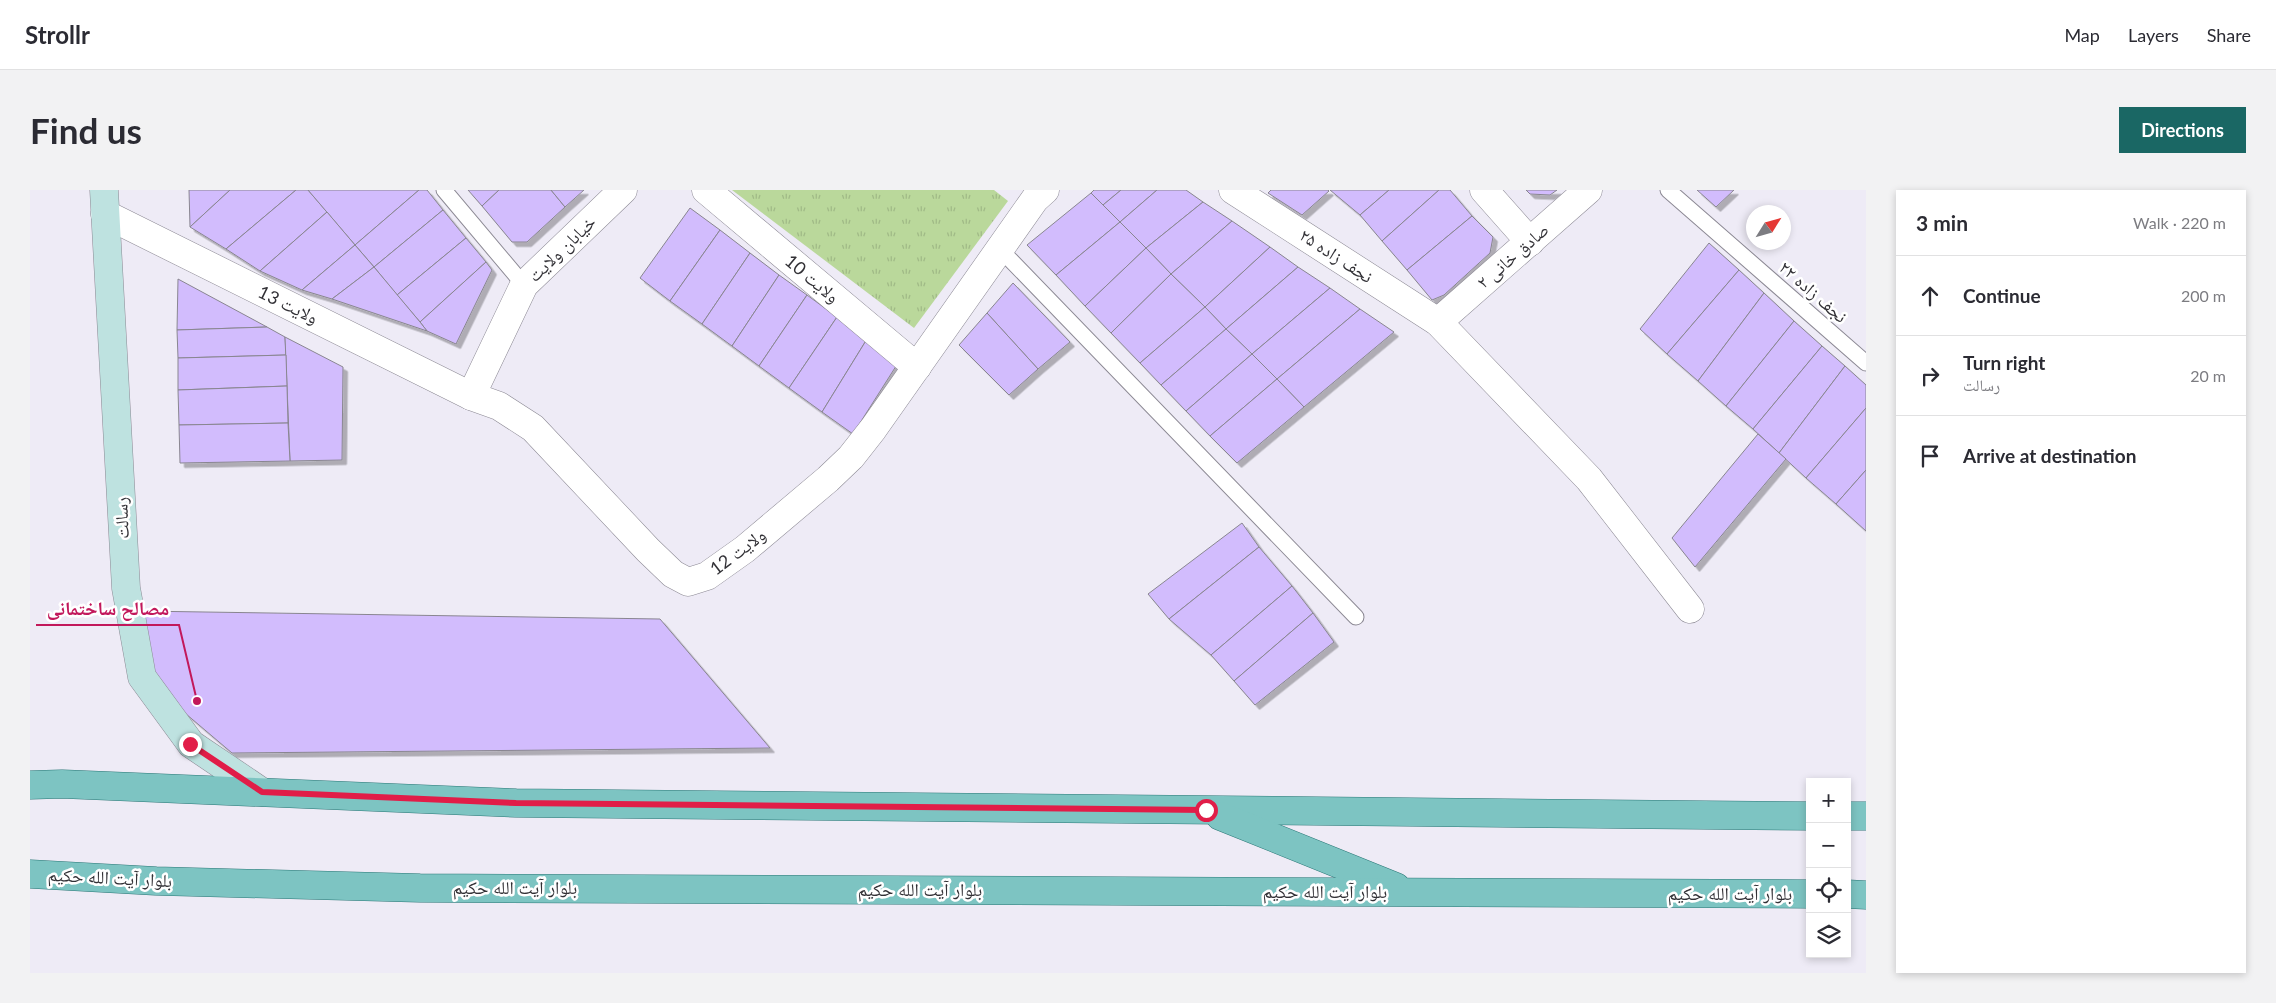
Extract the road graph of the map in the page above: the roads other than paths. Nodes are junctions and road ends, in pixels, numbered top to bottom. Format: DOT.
graph roads {
  1 [pos="444,190"];
  2 [pos="623,190"];
  3 [pos="706,190"];
  4 [pos="1233,190"];
  5 [pos="1484,190"];
  6 [pos="1588,190"];
  7 [pos="1668,190"];
  8 [pos="1035,193"];
  9 [pos="105,202"];
  10 [pos="1530,242"];
  11 [pos="1000,248"];
  12 [pos="524,285"];
  13 [pos="1438,322"];
  14 [pos="1866,364"];
  15 [pos="917,367"];
  16 [pos="471,396"];
  17 [pos="1690,609"];
  18 [pos="1356,617"];
  19 [pos="30,784"];
  20 [pos="262,792"];
  21 [pos="1206,810"];
  22 [pos="1806,816"];
  23 [pos="1851,816"];
  24 [pos="1866,816"];
  25 [pos="30,874"];
  26 [pos="1409,892"];
  27 [pos="1806,894"];
  28 [pos="1851,894"];
  29 [pos="1866,894"];
  1 -- 12 [label="lane"];
  2 -- 12 [label="street, خیابان ولایت"];
  3 -- 15 [label="street, ولایت 10"];
  4 -- 13 [label="street, نجف زاده ۲۵"];
  5 -- 10 [label="street"];
  6 -- 10 [label="street, صادق خانی ۲"];
  7 -- 14 [label="lane, نجف زاده ۲۲"];
  8 -- 11 [label="street"];
  9 -- 16 [label="street, ولایت 13"];
  9 -- 20 [label="main road, رسالت"];
  10 -- 13 [label="street, صادق خانی ۲"];
  11 -- 15 [label="street"];
  11 -- 18 [label="lane"];
  12 -- 16 [label="street, خیابان ولایت"];
  13 -- 17 [label="street, نجف زاده ۲۵"];
  15 -- 16 [label="street, ولایت 12"];
  19 -- 20 [label="main road"];
  20 -- 21 [label="main road"];
  21 -- 22 [label="main road"];
  21 -- 26 [label="main road"];
  23 -- 24 [label="main road"];
  25 -- 26 [label="main road, بلوار آیت الله حکیم"];
  26 -- 27 [label="main road, بلوار آیت الله حکیم"];
  28 -- 29 [label="main road"];
}
